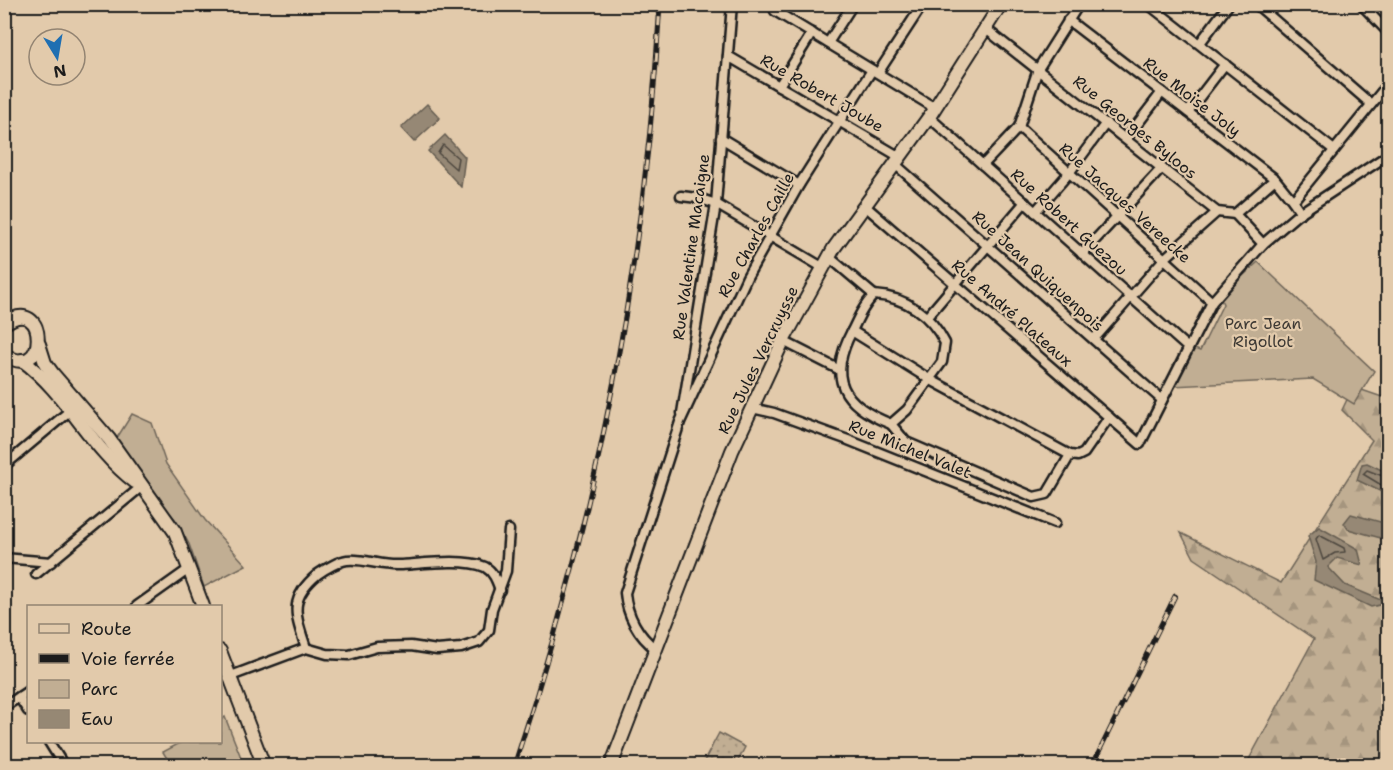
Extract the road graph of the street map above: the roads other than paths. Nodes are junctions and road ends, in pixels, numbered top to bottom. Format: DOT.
graph roads {
  1 [pos="732,4"];
  2 [pos="854,4"];
  3 [pos="923,4"];
  4 [pos="1001,4"];
  5 [pos="1078,4"];
  6 [pos="1148,4"];
  7 [pos="1228,4"];
  8 [pos="1256,4"];
  9 [pos="1361,4"];
  10 [pos="778,8"];
  11 [pos="1068,20"];
  12 [pos="986,29"];
  13 [pos="1389,32"];
  14 [pos="812,33"];
  15 [pos="828,43"];
  16 [pos="1200,43"];
  17 [pos="728,56"];
  18 [pos="1225,64"];
  19 [pos="1038,69"];
  20 [pos="875,72"];
  21 [pos="1389,84"];
  22 [pos="779,86"];
  23 [pos="1162,92"];
  24 [pos="1371,104"];
  25 [pos="1188,112"];
  26 [pos="932,113"];
  27 [pos="840,121"];
  28 [pos="1106,123"];
  29 [pos="1019,127"];
  30 [pos="721,138"];
  31 [pos="1126,139"];
  32 [pos="1334,150"];
  33 [pos="1389,155"];
  34 [pos="898,160"];
  35 [pos="984,165"];
  36 [pos="1162,168"];
  37 [pos="1069,172"];
  38 [pos="1275,179"];
  39 [pos="799,185"];
  40 [pos="681,196"];
  41 [pos="1293,201"];
  42 [pos="1025,202"];
  43 [pos="716,204"];
  44 [pos="864,205"];
  45 [pos="1035,212"];
  46 [pos="1217,212"];
  47 [pos="1301,213"];
  48 [pos="1235,214"];
  49 [pos="1118,216"];
  50 [pos="770,235"];
  51 [pos="1263,244"];
  52 [pos="987,245"];
  53 [pos="1083,254"];
  54 [pos="1164,259"];
  55 [pos="826,262"];
  56 [pos="954,283"];
  57 [pos="874,295"];
  58 [pos="1130,297"];
  59 [pos="1212,302"];
  60 [pos="927,317"];
  61 [pos="4,324"];
  62 [pos="852,331"];
  63 [pos="1094,339"];
  64 [pos="783,341"];
  65 [pos="39,344"];
  66 [pos="1188,348"];
  67 [pos="11,358"];
  68 [pos="838,369"];
  69 [pos="929,379"];
  70 [pos="1162,400"];
  71 [pos="74,407"];
  72 [pos="752,408"];
  73 [pos="1108,417"];
  74 [pos="680,422"];
  75 [pos="891,423"];
  76 [pos="109,439"];
  77 [pos="98,448"];
  78 [pos="1070,455"];
  79 [pos="4,466"];
  80 [pos="141,487"];
  81 [pos="1055,523"];
  82 [pos="509,530"];
  83 [pos="4,558"];
  84 [pos="51,562"];
  85 [pos="189,569"];
  86 [pos="36,574"];
  87 [pos="500,590"];
  88 [pos="138,605"];
  89 [pos="203,605"];
  90 [pos="306,648"];
  91 [pos="656,649"];
  92 [pos="222,656"];
  93 [pos="231,676"];
  94 [pos="27,691"];
  95 [pos="20,697"];
  96 [pos="4,707"];
  97 [pos="27,709"];
  98 [pos="50,743"];
  99 [pos="64,765"];
  100 [pos="264,765"];
  101 [pos="611,765"];
  1 -- 17 [label="street, Rue Valentine Macaigne"];
  2 -- 15 [label="street"];
  3 -- 20 [label="street, Rue Charles Caille"];
  4 -- 12 [label="main road, Rue Jules Vercruysse"];
  5 -- 11 [label="street"];
  6 -- 16 [label="street"];
  7 -- 16 [label="street"];
  8 -- 24 [label="street"];
  9 -- 13 [label="street"];
  10 -- 14 [label="street, Rue Robert Guezou"];
  11 -- 19 [label="street"];
  11 -- 23 [label="street, Rue Moïse Joly"];
  12 -- 19 [label="street, Rue Georges Byloos"];
  12 -- 26 [label="main road, Rue Jules Vercruysse"];
  14 -- 15 [label="street, Rue Robert Guezou"];
  14 -- 22 [label="street"];
  15 -- 20 [label="street, Rue Robert Guezou"];
  16 -- 18 [label="street"];
  17 -- 22 [label="street, Rue Robert Joube"];
  17 -- 30 [label="street, Rue Valentine Macaigne"];
  18 -- 25 [label="street"];
  18 -- 32 [label="street"];
  19 -- 28 [label="street, Rue Georges Byloos"];
  19 -- 29 [label="street"];
  20 -- 26 [label="street, Rue Robert Guezou"];
  20 -- 27 [label="street, Rue Charles Caille"];
  21 -- 24 [label="street"];
  22 -- 27 [label="street, Rue Robert Joube"];
  23 -- 25 [label="street, Rue Moïse Joly"];
  23 -- 31 [label="street"];
  24 -- 32 [label="street"];
  25 -- 38 [label="street, Rue Moïse Joly"];
  26 -- 34 [label="main road, Rue Jules Vercruysse"];
  26 -- 35 [label="street, Rue Robert Guezou"];
  27 -- 34 [label="street, Rue Robert Joube"];
  27 -- 39 [label="street, Rue Charles Caille"];
  28 -- 31 [label="street, Rue Georges Byloos"];
  28 -- 37 [label="street"];
  29 -- 35 [label="street"];
  29 -- 37 [label="street, Rue Jacques Vereecke"];
  30 -- 39 [label="street"];
  30 -- 43 [label="street, Rue Valentine Macaigne"];
  31 -- 36 [label="street, Rue Georges Byloos"];
  32 -- 41 [label="street"];
  33 -- 47 [label="street"];
  34 -- 44 [label="main road, Rue Jules Vercruysse"];
  34 -- 52 [label="street, Rue Jean Quiquenpois"];
  35 -- 42 [label="street, Rue Robert Guezou"];
  36 -- 46 [label="street, Rue Georges Byloos"];
  36 -- 49 [label="street"];
  37 -- 45 [label="street"];
  37 -- 49 [label="street, Rue Jacques Vereecke"];
  38 -- 41 [label="street, Rue Moïse Joly"];
  38 -- 48 [label="street"];
  39 -- 50 [label="street, Rue Charles Caille"];
  40 -- 43 [label="street"];
  41 -- 47 [label="street, Rue Moïse Joly"];
  42 -- 45 [label="street, Rue Robert Guezou"];
  42 -- 52 [label="street"];
  43 -- 50 [label="street"];
  43 -- 74 [label="street, Rue Valentine Macaigne"];
  44 -- 55 [label="main road, Rue Jules Vercruysse"];
  44 -- 56 [label="street, Rue André Plateaux"];
  45 -- 53 [label="street, Rue Robert Guezou"];
  46 -- 48 [label="street"];
  46 -- 54 [label="street"];
  47 -- 51 [label="street"];
  48 -- 51 [label="street"];
  49 -- 53 [label="street"];
  49 -- 54 [label="street, Rue Jacques Vereecke"];
  50 -- 55 [label="street"];
  50 -- 74 [label="street, Rue Charles Caille"];
  51 -- 59 [label="street"];
  52 -- 56 [label="street"];
  52 -- 63 [label="street, Rue Jean Quiquenpois"];
  53 -- 58 [label="street, Rue Robert Guezou"];
  54 -- 58 [label="street"];
  54 -- 59 [label="street, Rue Jacques Vereecke"];
  55 -- 57 [label="street"];
  55 -- 64 [label="main road, Rue Jules Vercruysse"];
  56 -- 60 [label="street"];
  56 -- 73 [label="street, Rue André Plateaux"];
  57 -- 60 [label="street"];
  57 -- 62 [label="street"];
  58 -- 63 [label="street"];
  58 -- 66 [label="street, Rue Robert Guezou"];
  59 -- 66 [label="street"];
  60 -- 69 [label="street"];
  61 -- 65 [label="main road"];
  62 -- 68 [label="street"];
  62 -- 69 [label="street"];
  63 -- 70 [label="street, Rue Jean Quiquenpois"];
  64 -- 68 [label="street"];
  64 -- 72 [label="main road, Rue Jules Vercruysse"];
  65 -- 67 [label="main road"];
  65 -- 71 [label="main road"];
  66 -- 70 [label="street"];
  67 -- 71 [label="main road"];
  68 -- 75 [label="street"];
  69 -- 75 [label="street"];
  69 -- 78 [label="street"];
  70 -- 73 [label="street, Rue André Plateaux"];
  71 -- 76 [label="main road"];
  71 -- 77 [label="main road"];
  71 -- 79 [label="street"];
  72 -- 81 [label="street, Rue Michel Valet"];
  72 -- 91 [label="main road, Rue Jules Vercruysse"];
  73 -- 78 [label="street"];
  74 -- 91 [label="street"];
  75 -- 78 [label="street"];
  76 -- 77 [label="street"];
  76 -- 80 [label="main road"];
  77 -- 80 [label="main road"];
  80 -- 84 [label="street"];
  80 -- 85 [label="main road"];
  82 -- 87 [label="street"];
  83 -- 84 [label="street"];
  84 -- 86 [label="street"];
  85 -- 88 [label="street"];
  85 -- 89 [label="main road"];
  87 -- 90 [label="street"];
  87 -- 90 [label="street"];
  90 -- 93 [label="street"];
  91 -- 101 [label="main road, Rue Jules Vercruysse"];
  92 -- 93 [label="main road"];
  93 -- 100 [label="main road"];
  94 -- 95 [label="street"];
  95 -- 96 [label="street"];
  95 -- 97 [label="street"];
  98 -- 99 [label="street"];
}
